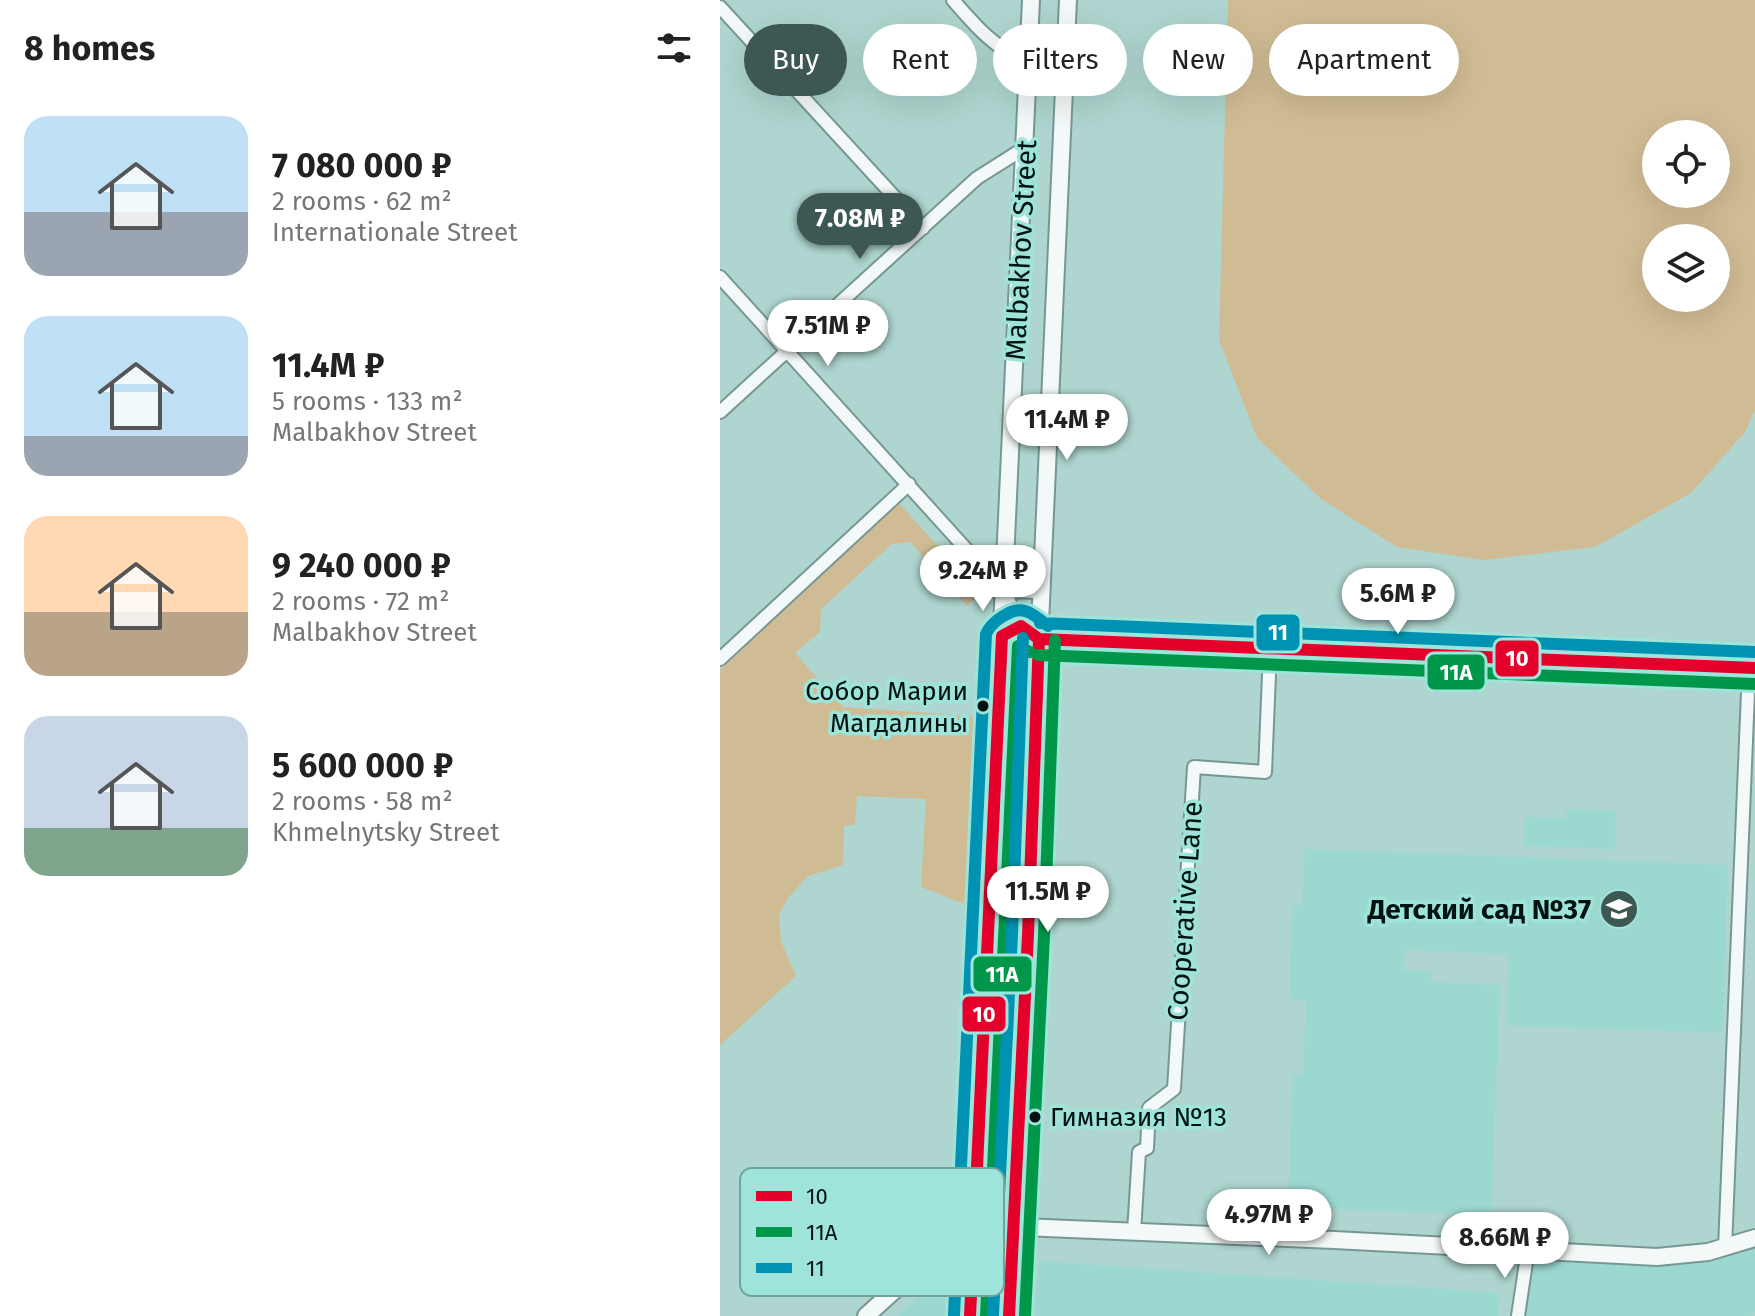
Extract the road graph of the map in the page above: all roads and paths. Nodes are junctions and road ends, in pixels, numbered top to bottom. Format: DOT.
graph roads {
  1 [pos="953,0"];
  2 [pos="1031,0"];
  3 [pos="1068,0"];
  4 [pos="720,7"];
  5 [pos="1030,24"];
  6 [pos="993,43"];
  7 [pos="1028,96"];
  8 [pos="1026,147"];
  9 [pos="923,228"];
  10 [pos="720,277"];
  11 [pos="787,351"];
  12 [pos="720,412"];
  13 [pos="909,484"];
  14 [pos="1004,591"];
  15 [pos="1041,592"];
  16 [pos="1021,626"];
  17 [pos="1002,636"];
  18 [pos="1039,639"];
  19 [pos="1270,650"];
  20 [pos="720,659"];
  21 [pos="1752,668"];
  22 [pos="978,1168"];
  23 [pos="1004,1226"];
  24 [pos="1013,1226"];
  25 [pos="1134,1232"];
  26 [pos="1755,1238"];
  27 [pos="1725,1248"];
  28 [pos="1528,1249"];
  29 [pos="888,1296"];
  30 [pos="971,1296"];
  31 [pos="866,1316"];
  32 [pos="970,1316"];
  33 [pos="1009,1316"];
  34 [pos="1518,1316"];
  1 -- 6 [label="street"];
  2 -- 5 [label="main road, Malbakhov Street"];
  3 -- 15 [label="main road, Malbakhov Street"];
  4 -- 9 [label="street"];
  7 -- 8 [label="main road, Malbakhov Street"];
  8 -- 9 [label="street"];
  8 -- 14 [label="main road, Malbakhov Street"];
  9 -- 11 [label="street"];
  10 -- 11 [label="street"];
  11 -- 12 [label="street"];
  11 -- 13 [label="street"];
  13 -- 14 [label="street"];
  13 -- 20 [label="street"];
  14 -- 15 [label="street"];
  14 -- 16 [label="street"];
  14 -- 17 [label="main road, Malbakhov Street"];
  15 -- 18 [label="main road, Malbakhov Street"];
  16 -- 17 [label="street"];
  16 -- 18 [label="street"];
  17 -- 22 [label="main road, Malbakhov Street"];
  18 -- 19 [label="street"];
  18 -- 24 [label="main road, Malbakhov Street"];
  19 -- 21 [label="street"];
  19 -- 25 [label="street, Cooperative Lane"];
  21 -- 27 [label="street"];
  23 -- 24 [label="main road"];
  24 -- 25 [label="main road"];
  24 -- 33 [label="main road, Malbakhov Street"];
  25 -- 28 [label="main road"];
  26 -- 27 [label="main road"];
  27 -- 28 [label="main road"];
  28 -- 34 [label="street"];
  29 -- 31 [label="main road"];
  30 -- 32 [label="main road, Malbakhov Street"];
}
